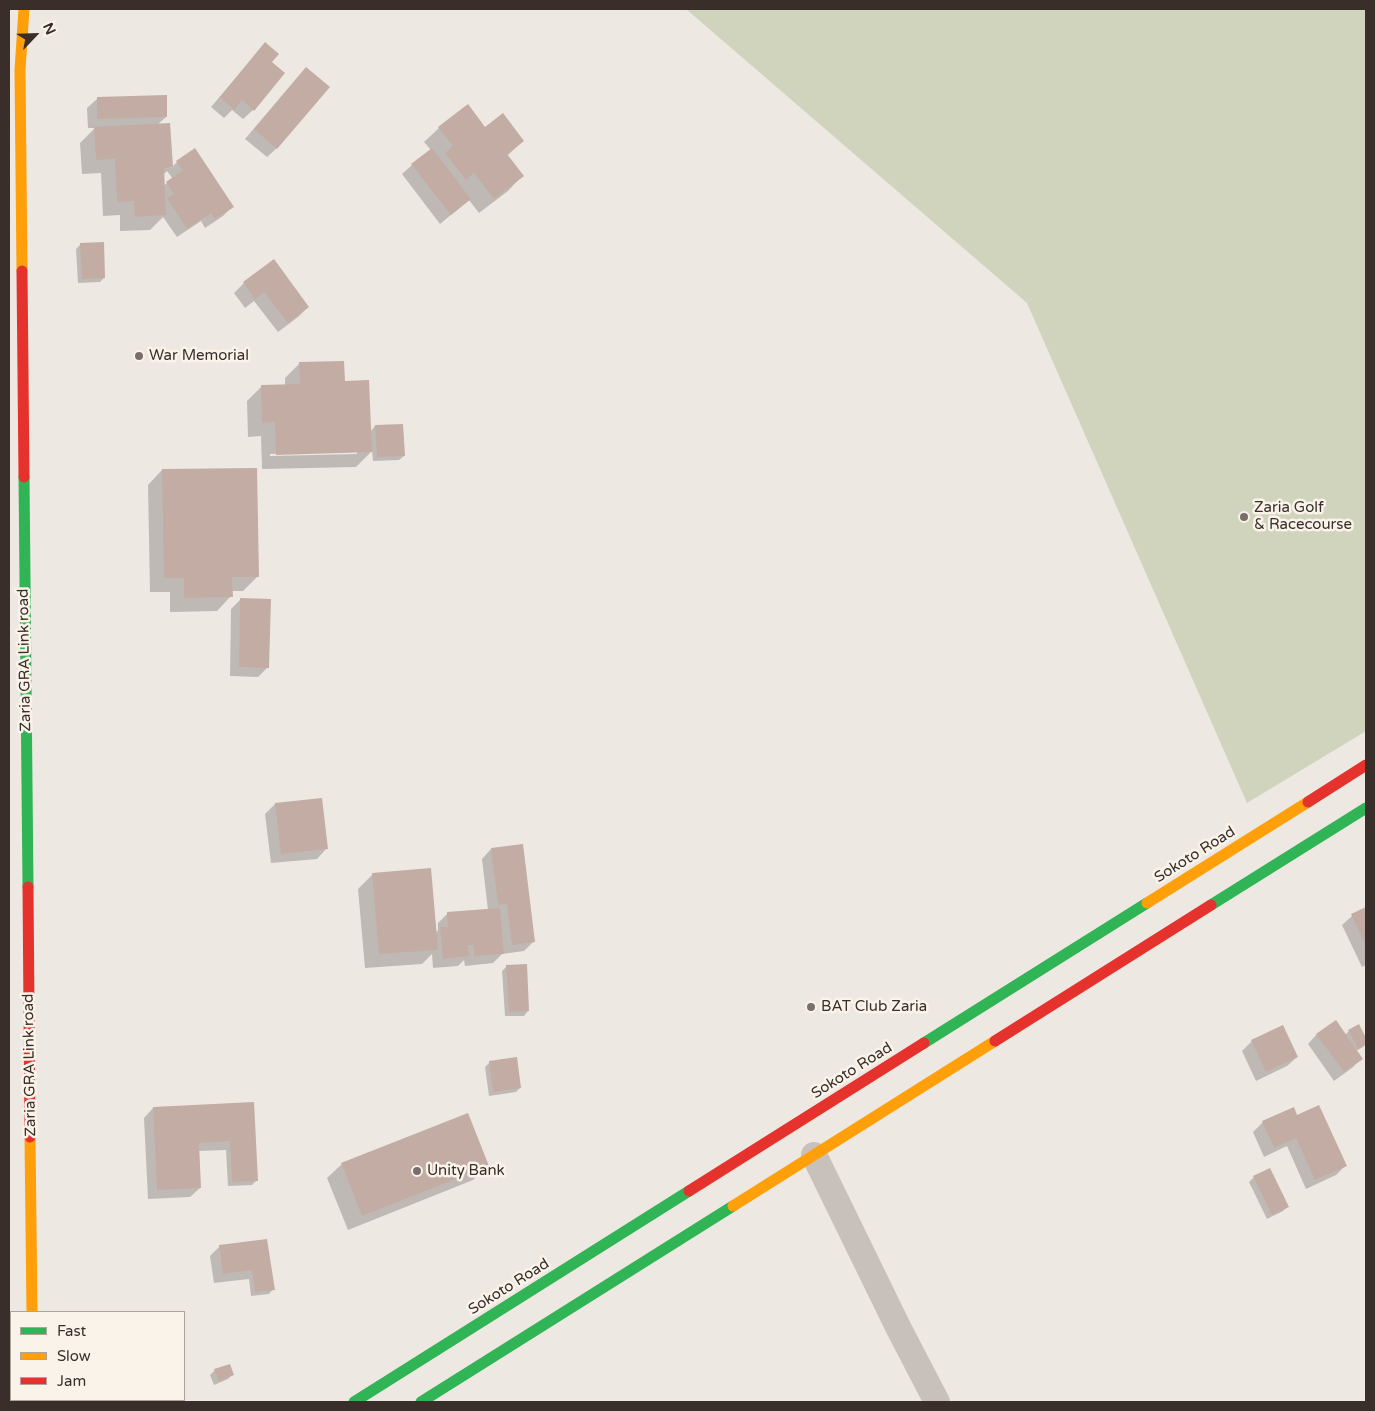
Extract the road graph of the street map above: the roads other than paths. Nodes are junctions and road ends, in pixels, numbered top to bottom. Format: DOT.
graph roads {
  1 [pos="24,9"];
  2 [pos="20,70"];
  3 [pos="9,102"];
  4 [pos="1366,765"];
  5 [pos="1366,808"];
  6 [pos="814,1155"];
  7 [pos="32,1311"];
  8 [pos="354,1402"];
  9 [pos="421,1402"];
  10 [pos="937,1402"];
  1 -- 2 [label="main road, Zaria GRA Link road"];
  2 -- 3 [label="street"];
  2 -- 7 [label="main road, Zaria GRA Link road"];
  4 -- 8 [label="main road, Sokoto Road"];
  5 -- 6 [label="main road"];
  6 -- 9 [label="main road"];
  6 -- 10 [label="street"];
}
